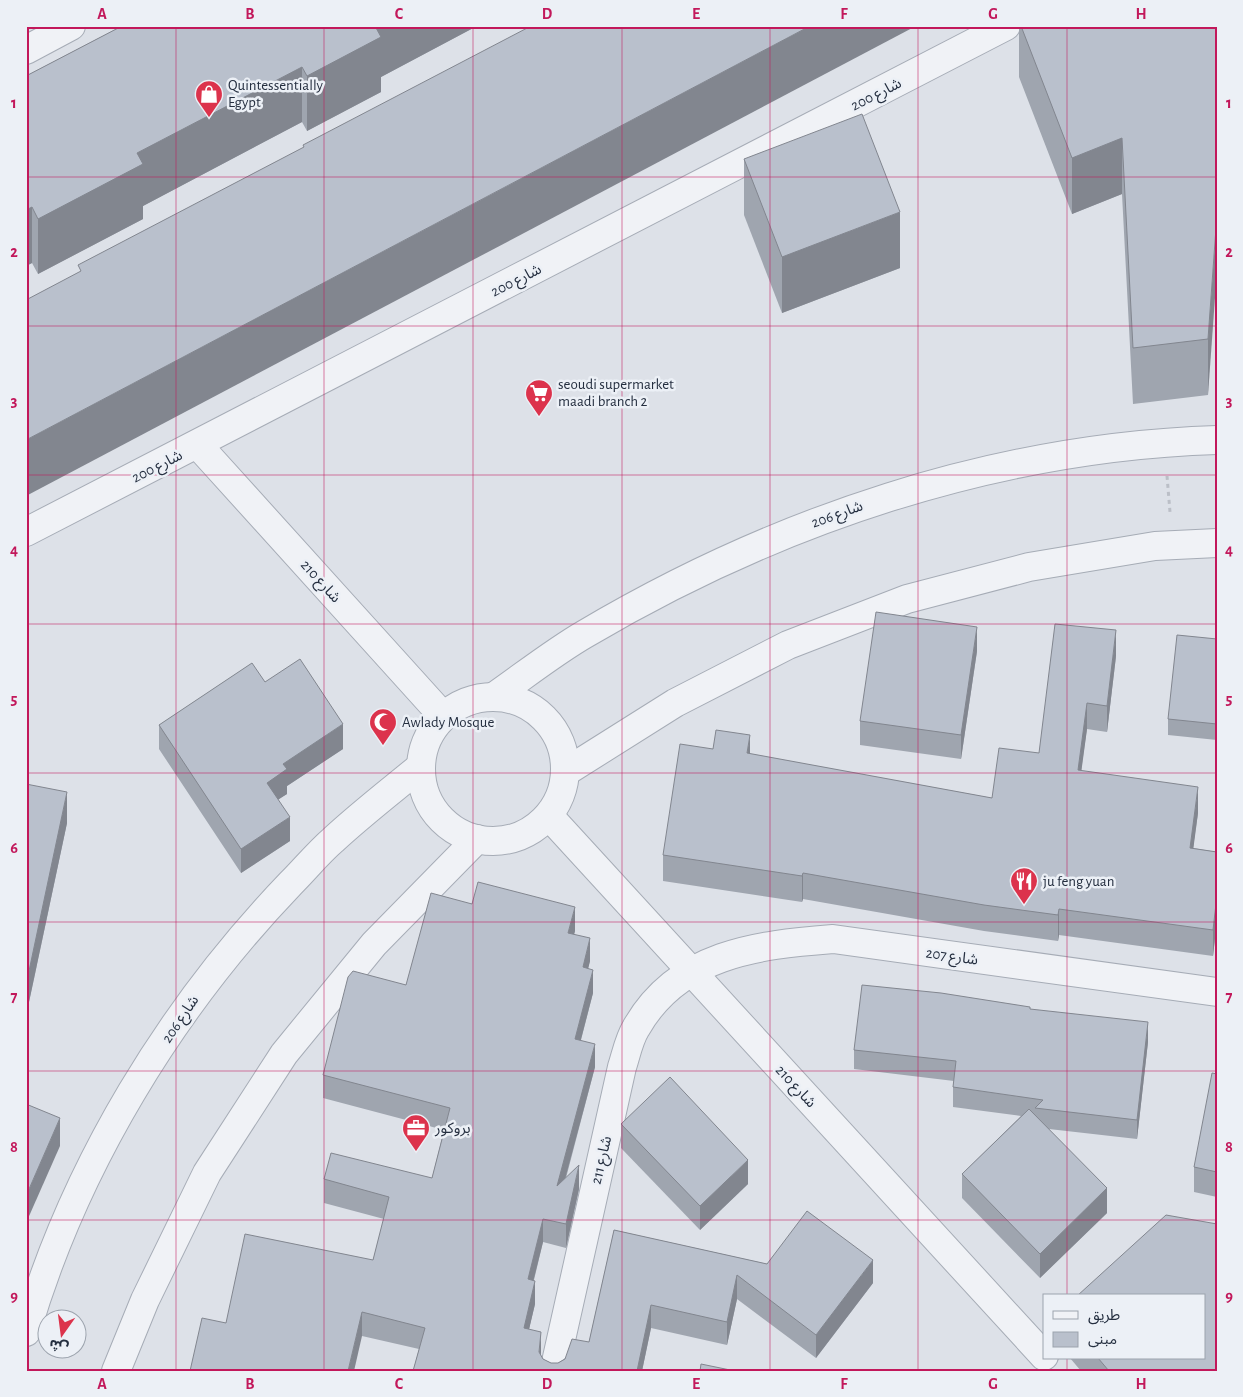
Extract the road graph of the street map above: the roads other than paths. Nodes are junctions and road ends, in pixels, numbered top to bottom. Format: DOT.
graph roads {
  1 [pos="71,26"];
  2 [pos="1006,26"];
  3 [pos="26,50"];
  4 [pos="1217,440"];
  5 [pos="198,445"];
  6 [pos="26,532"];
  7 [pos="1217,543"];
  8 [pos="495,696"];
  9 [pos="443,716"];
  10 [pos="420,767"];
  11 [pos="566,771"];
  12 [pos="549,816"];
  13 [pos="477,839"];
  14 [pos="690,971"];
  15 [pos="1217,992"];
  16 [pos="26,1332"];
  17 [pos="1043,1355"];
  18 [pos="1048,1360"];
  19 [pos="116,1371"];
  20 [pos="554,1371"];
  21 [pos="1058,1371"];
  1 -- 3 [label="street"];
  2 -- 5 [label="street, شارع 200"];
  4 -- 8 [label="street, شارع 206"];
  5 -- 6 [label="street, شارع 200"];
  5 -- 9 [label="street, شارع 210"];
  7 -- 11 [label="street"];
  8 -- 9 [label="street"];
  8 -- 11 [label="street"];
  9 -- 10 [label="street"];
  10 -- 13 [label="street"];
  10 -- 16 [label="street, شارع 206"];
  11 -- 12 [label="street"];
  12 -- 13 [label="street"];
  12 -- 14 [label="street, شارع 210"];
  13 -- 19 [label="street"];
  14 -- 15 [label="street, شارع 207"];
  14 -- 17 [label="street, شارع 210"];
  14 -- 20 [label="street, شارع 211"];
  18 -- 21 [label="street, شارع 210"];
}
